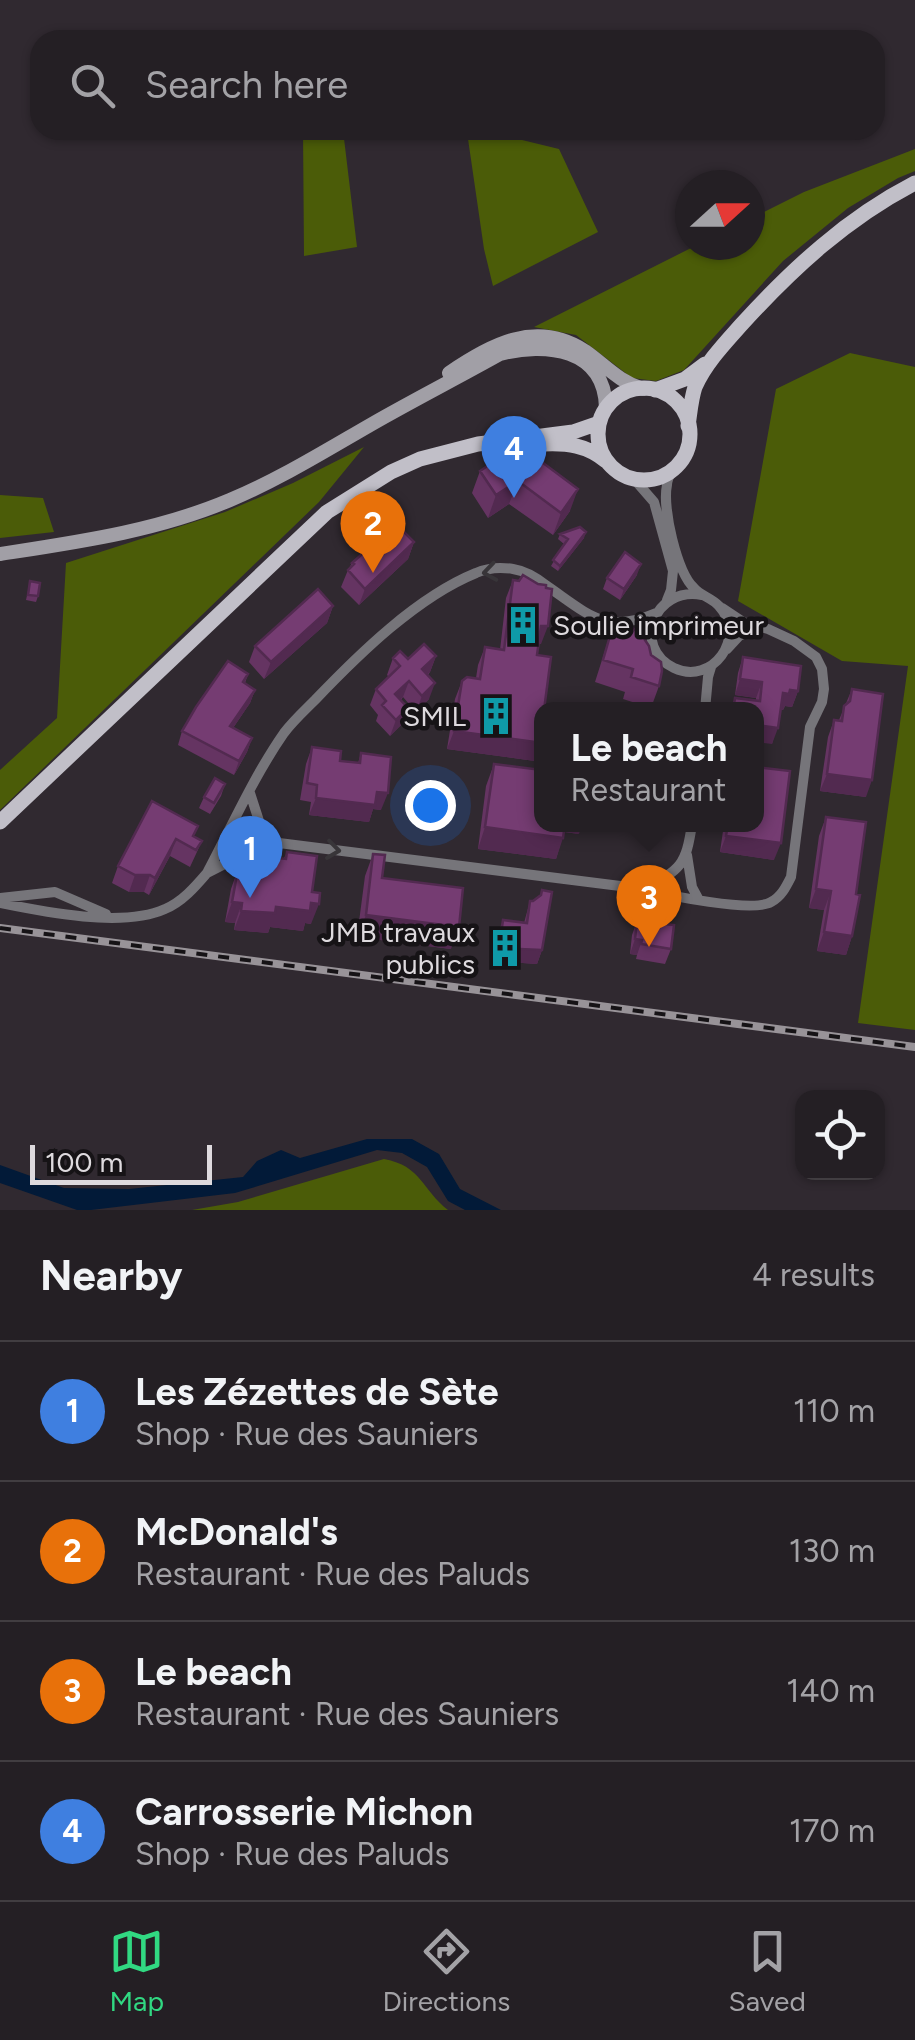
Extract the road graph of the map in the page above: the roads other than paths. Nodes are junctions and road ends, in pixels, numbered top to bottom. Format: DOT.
graph roads {
  1 [pos="915,183"];
  2 [pos="716,354"];
  3 [pos="649,389"];
  4 [pos="603,416"];
  5 [pos="373,423"];
  6 [pos="688,426"];
  7 [pos="450,451"];
  8 [pos="608,462"];
  9 [pos="672,470"];
  10 [pos="634,479"];
  11 [pos="0,554"];
  12 [pos="702,594"];
  13 [pos="667,601"];
  14 [pos="722,608"];
  15 [pos="656,613"];
  16 [pos="758,628"];
  17 [pos="726,650"];
  18 [pos="712,666"];
  19 [pos="706,702"];
  20 [pos="250,793"];
  21 [pos="0,822"];
  22 [pos="691,832"];
  23 [pos="278,843"];
  24 [pos="687,855"];
  25 [pos="207,872"];
  26 [pos="644,889"];
  27 [pos="70,898"];
  28 [pos="700,900"];
  29 [pos="0,901"];
  30 [pos="67,914"];
  31 [pos="112,917"];
  1 -- 2 [label="main road"];
  2 -- 3 [label="main road"];
  2 -- 6 [label="main road"];
  3 -- 4 [label="main road"];
  3 -- 5 [label="main road"];
  3 -- 6 [label="main road"];
  4 -- 5 [label="main road"];
  4 -- 7 [label="main road"];
  4 -- 8 [label="main road"];
  5 -- 11 [label="main road"];
  6 -- 9 [label="main road"];
  7 -- 8 [label="main road"];
  7 -- 21 [label="main road"];
  8 -- 10 [label="main road"];
  9 -- 10 [label="main road"];
  9 -- 12 [label="street"];
  10 -- 13 [label="street"];
  12 -- 13 [label="street"];
  12 -- 14 [label="street"];
  13 -- 15 [label="street"];
  14 -- 16 [label="street"];
  14 -- 17 [label="street"];
  15 -- 18 [label="street"];
  15 -- 20 [label="street, one-way"];
  16 -- 17 [label="street"];
  16 -- 28 [label="street"];
  17 -- 18 [label="street"];
  18 -- 19 [label="street"];
  20 -- 23 [label="street"];
  20 -- 25 [label="street"];
  22 -- 24 [label="street"];
  23 -- 25 [label="street"];
  23 -- 26 [label="street, one-way"];
  24 -- 26 [label="street"];
  24 -- 28 [label="street"];
  25 -- 31 [label="street"];
  26 -- 28 [label="street"];
  27 -- 29 [label="street"];
  27 -- 30 [label="street"];
  27 -- 31 [label="street"];
  29 -- 30 [label="street"];
  30 -- 31 [label="street"];
}
